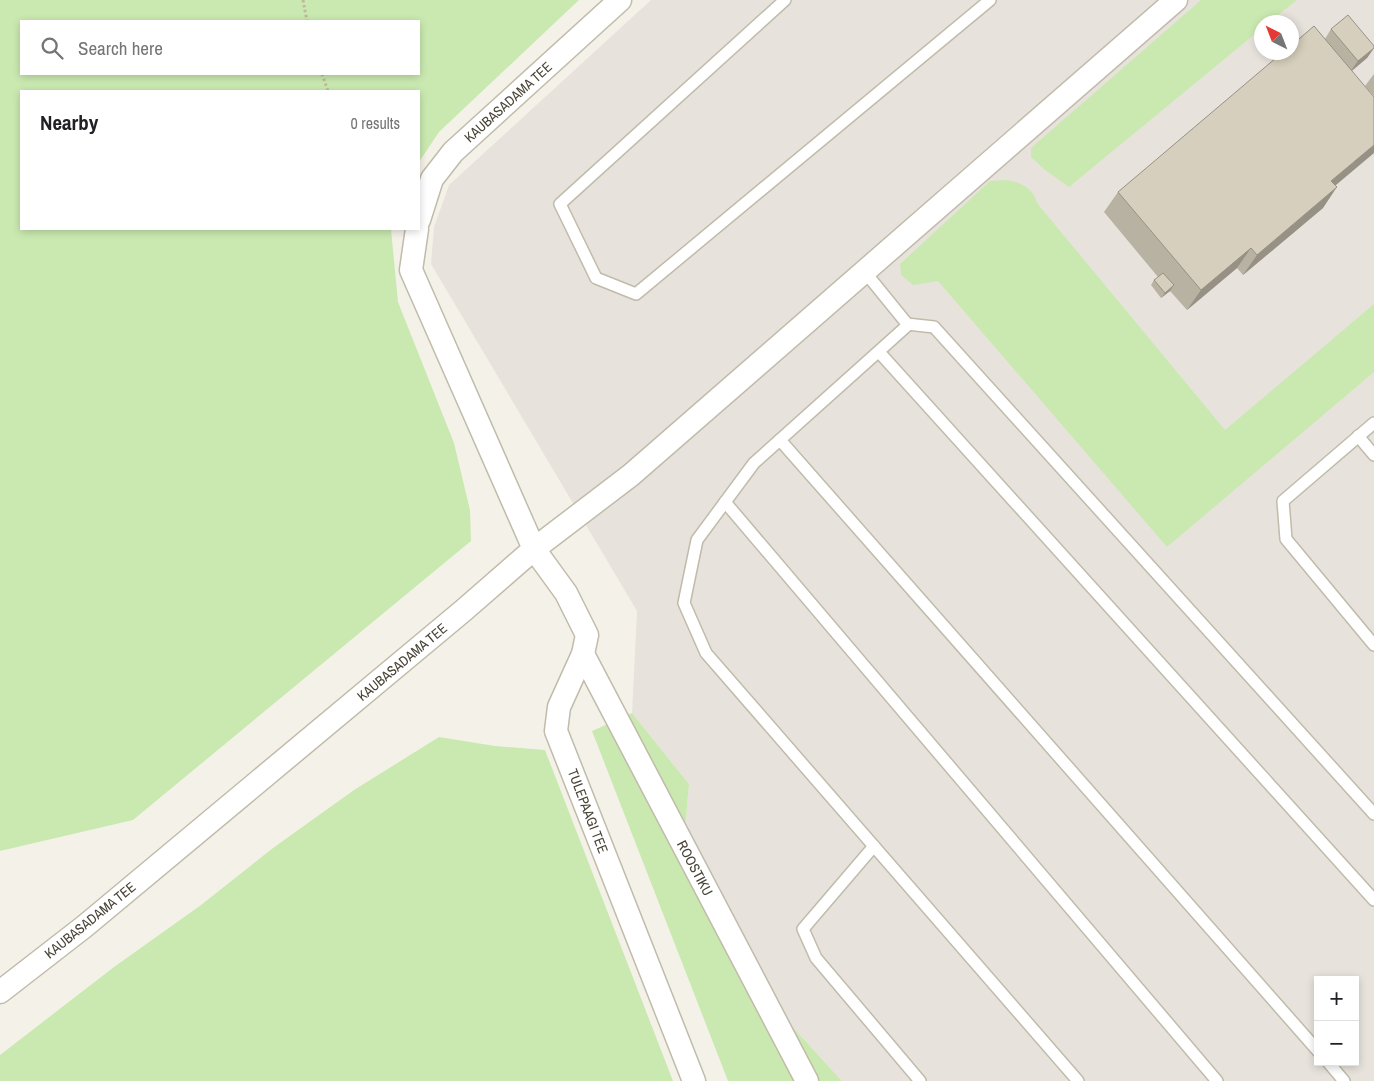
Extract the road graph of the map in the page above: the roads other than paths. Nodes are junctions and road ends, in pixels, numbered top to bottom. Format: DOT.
graph roads {
  1 [pos="620,0"];
  2 [pos="785,0"];
  3 [pos="990,0"];
  4 [pos="1176,0"];
  5 [pos="420,217"];
  6 [pos="417,230"];
  7 [pos="865,272"];
  8 [pos="907,324"];
  9 [pos="878,352"];
  10 [pos="1374,423"];
  11 [pos="1358,436"];
  12 [pos="780,440"];
  13 [pos="1374,455"];
  14 [pos="725,502"];
  15 [pos="534,549"];
  16 [pos="1374,645"];
  17 [pos="583,654"];
  18 [pos="1374,814"];
  19 [pos="874,846"];
  20 [pos="1374,900"];
  21 [pos="0,992"];
  22 [pos="1314,1046"];
  23 [pos="1331,1066"];
  24 [pos="694,1081"];
  25 [pos="807,1081"];
  26 [pos="920,1081"];
  27 [pos="1078,1081"];
  28 [pos="1217,1081"];
  29 [pos="1344,1081"];
  1 -- 5 [label="street, KAUBASADAMA TEE"];
  2 -- 3 [label="lane"];
  4 -- 7 [label="street, KAUBASADAMA TEE"];
  6 -- 15 [label="street"];
  7 -- 8 [label="lane"];
  7 -- 15 [label="street, KAUBASADAMA TEE"];
  8 -- 9 [label="lane"];
  8 -- 18 [label="lane"];
  9 -- 12 [label="lane"];
  9 -- 20 [label="lane"];
  10 -- 11 [label="lane"];
  11 -- 13 [label="lane"];
  11 -- 16 [label="lane"];
  12 -- 14 [label="lane"];
  12 -- 22 [label="lane"];
  14 -- 19 [label="lane"];
  14 -- 28 [label="lane"];
  15 -- 17 [label="street, TULEPAAGI TEE"];
  15 -- 21 [label="street, KAUBASADAMA TEE"];
  17 -- 24 [label="street, TULEPAAGI TEE"];
  17 -- 25 [label="street, ROOSTIKU"];
  19 -- 26 [label="lane"];
  19 -- 27 [label="lane"];
  23 -- 29 [label="lane"];
}
